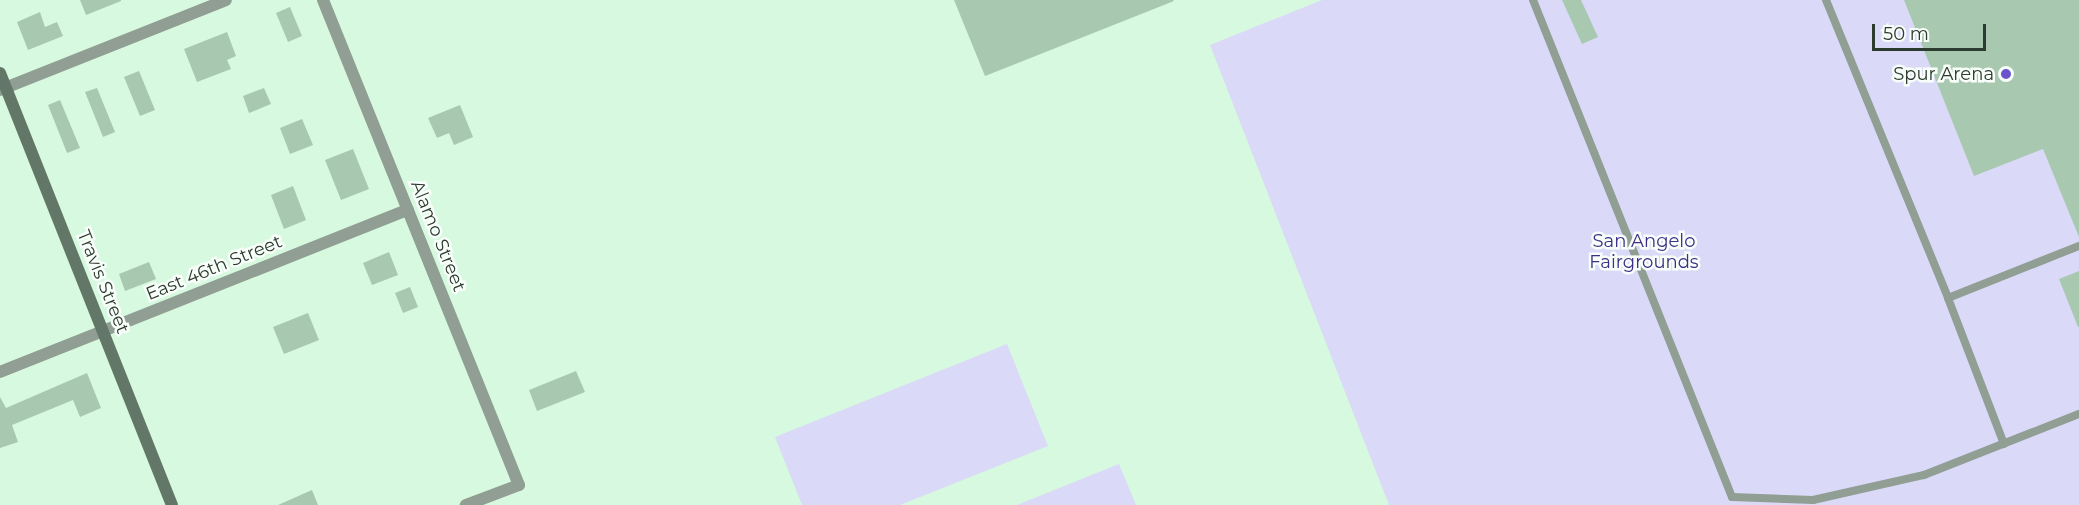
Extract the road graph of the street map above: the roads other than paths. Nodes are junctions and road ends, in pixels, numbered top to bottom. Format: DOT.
graph roads {
  1 [pos="226,0"];
  2 [pos="323,0"];
  3 [pos="1533,0"];
  4 [pos="1826,0"];
  5 [pos="0,73"];
  6 [pos="3,89"];
  7 [pos="408,210"];
  8 [pos="2079,246"];
  9 [pos="1948,298"];
  10 [pos="103,331"];
  11 [pos="0,372"];
  12 [pos="2079,414"];
  13 [pos="2004,444"];
  14 [pos="172,505"];
  15 [pos="466,505"];
  1 -- 6 [label="street"];
  2 -- 7 [label="street, Alamo Street"];
  3 -- 13 [label="lane"];
  4 -- 9 [label="lane"];
  5 -- 6 [label="street, Travis Street"];
  6 -- 10 [label="street, Travis Street"];
  7 -- 10 [label="street, East 46th Street"];
  7 -- 15 [label="street, Alamo Street"];
  8 -- 9 [label="lane"];
  9 -- 13 [label="lane"];
  10 -- 11 [label="street, East 46th Street"];
  10 -- 14 [label="street, Travis Street"];
  12 -- 13 [label="lane"];
}
